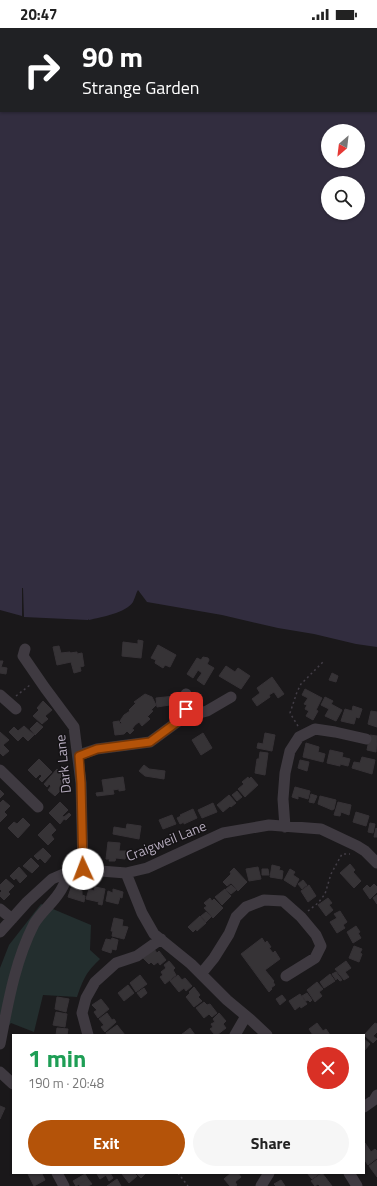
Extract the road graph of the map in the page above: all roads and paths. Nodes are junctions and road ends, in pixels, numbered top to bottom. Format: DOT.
graph roads {
  1 [pos="25,649"];
  2 [pos="324,661"];
  3 [pos="38,679"];
  4 [pos="186,694"];
  5 [pos="231,697"];
  6 [pos="8,702"];
  7 [pos="184,717"];
  8 [pos="304,735"];
  9 [pos="366,739"];
  10 [pos="79,756"];
  11 [pos="0,770"];
  12 [pos="38,807"];
  13 [pos="285,827"];
  14 [pos="358,846"];
  15 [pos="376,859"];
  16 [pos="83,869"];
  17 [pos="126,873"];
  18 [pos="64,874"];
  19 [pos="0,909"];
  20 [pos="301,917"];
  21 [pos="12,919"];
  22 [pos="0,932"];
  23 [pos="161,939"];
  24 [pos="201,974"];
  25 [pos="286,976"];
  26 [pos="246,1016"];
  27 [pos="88,1034"];
  28 [pos="236,1034"];
  29 [pos="266,1034"];
  30 [pos="0,1044"];
  31 [pos="0,1072"];
  32 [pos="12,1083"];
  33 [pos="377,1094"];
  34 [pos="365,1107"];
  35 [pos="57,1174"];
  36 [pos="179,1174"];
  37 [pos="268,1174"];
  38 [pos="350,1174"];
  39 [pos="64,1186"];
  40 [pos="188,1186"];
  41 [pos="261,1186"];
  42 [pos="357,1186"];
  1 -- 3 [label="street, Dark Lane"];
  2 -- 8 [label="path"];
  3 -- 6 [label="path"];
  3 -- 10 [label="street, Dark Lane"];
  4 -- 7 [label="street"];
  5 -- 7 [label="street"];
  7 -- 10 [label="street"];
  8 -- 9 [label="street"];
  8 -- 13 [label="street"];
  10 -- 16 [label="street, Dark Lane"];
  11 -- 12 [label="street"];
  13 -- 14 [label="street, Craigweil Lane"];
  13 -- 17 [label="street, Craigweil Lane"];
  14 -- 15 [label="street, Craigweil Lane"];
  14 -- 20 [label="path"];
  16 -- 17 [label="street"];
  16 -- 18 [label="street"];
  17 -- 23 [label="street, Craigweil Lane"];
  18 -- 21 [label="street"];
  18 -- 30 [label="street"];
  19 -- 21 [label="street"];
  20 -- 24 [label="street"];
  20 -- 25 [label="street"];
  21 -- 22 [label="street"];
  23 -- 24 [label="street, Craigweil Lane"];
  23 -- 27 [label="street"];
  24 -- 26 [label="street, Craigweil Lane"];
  26 -- 28 [label="street"];
  26 -- 29 [label="street, Craigweil Lane"];
  31 -- 32 [label="street"];
  33 -- 34 [label="street"];
  35 -- 39 [label="street"];
  36 -- 40 [label="path"];
  37 -- 41 [label="street"];
  38 -- 42 [label="street"];
}
